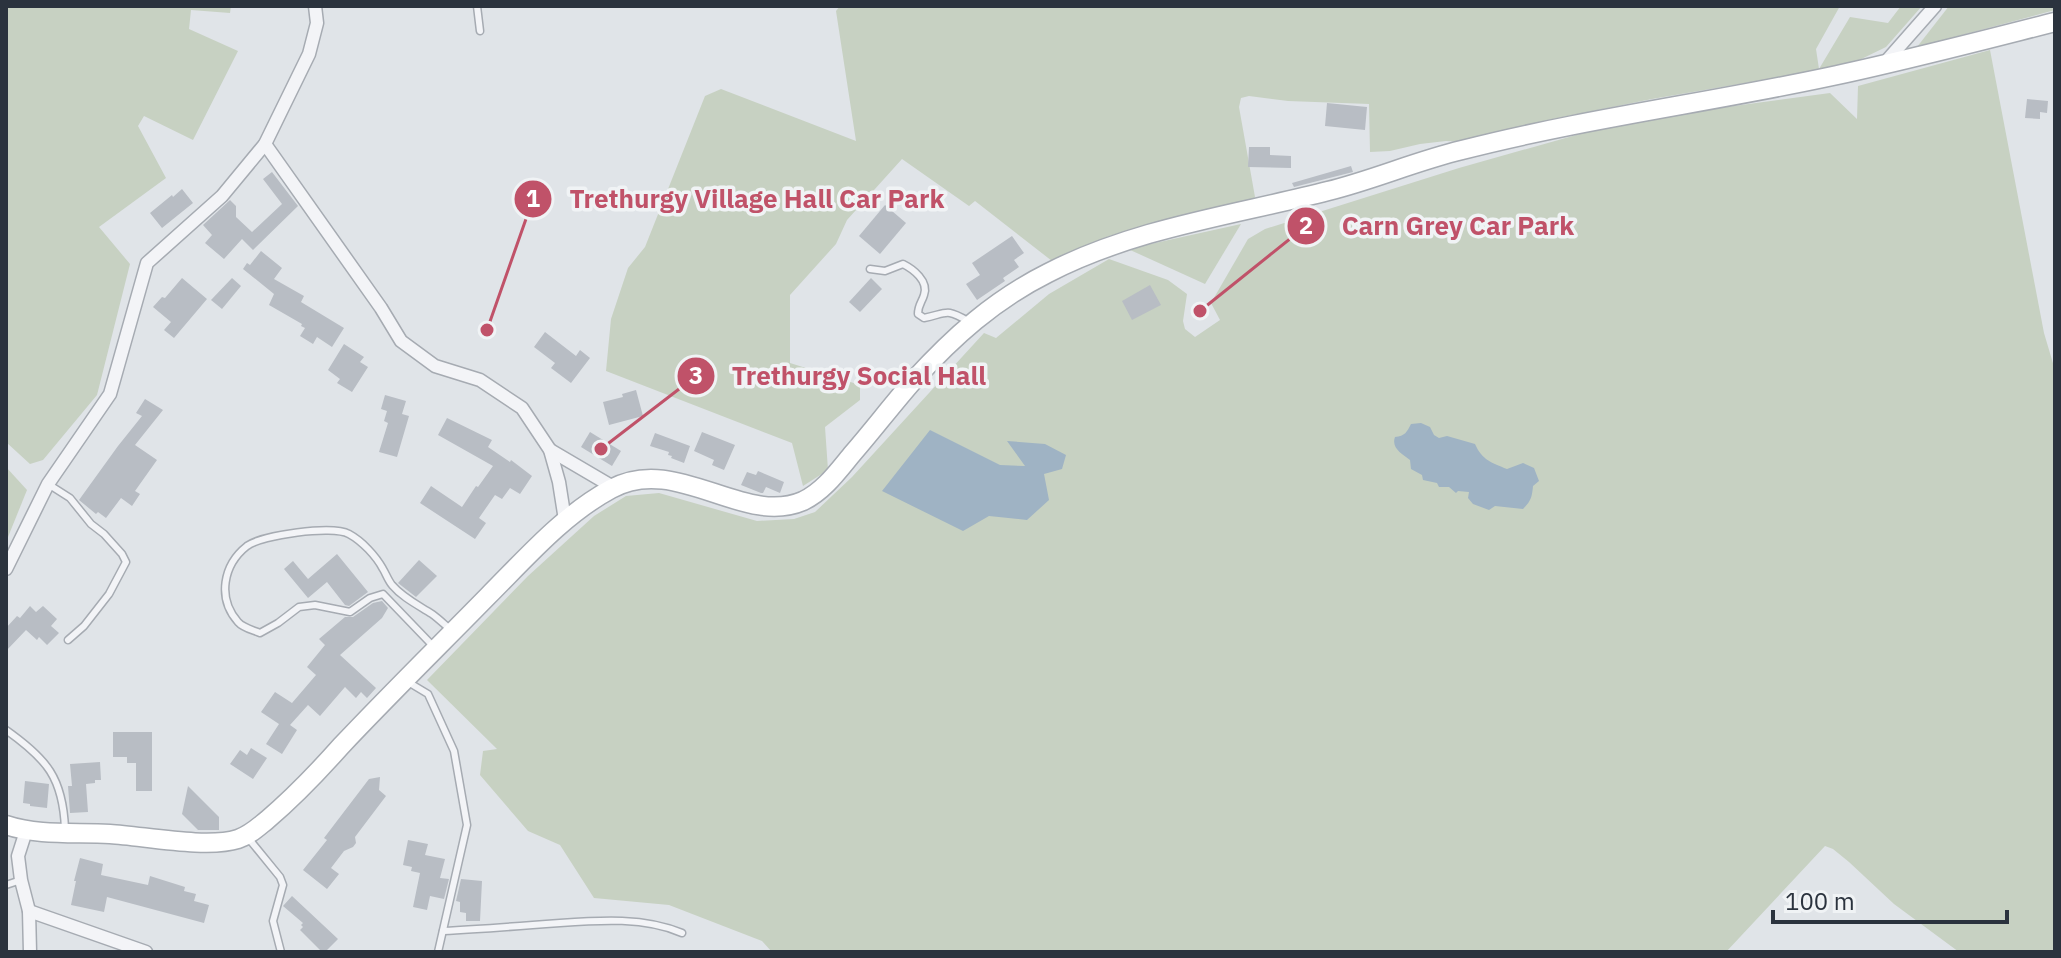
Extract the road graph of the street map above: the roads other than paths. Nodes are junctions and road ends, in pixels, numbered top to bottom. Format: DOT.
graph roads {
  1 [pos="315,6"];
  2 [pos="477,6"];
  3 [pos="1935,6"];
  4 [pos="2055,22"];
  5 [pos="480,31"];
  6 [pos="1883,65"];
  7 [pos="265,144"];
  8 [pos="870,269"];
  9 [pos="971,322"];
  10 [pos="550,450"];
  11 [pos="613,487"];
  12 [pos="45,490"];
  13 [pos="565,520"];
  14 [pos="6,569"];
  15 [pos="453,632"];
  16 [pos="68,640"];
  17 [pos="435,649"];
  18 [pos="405,680"];
  19 [pos="6,730"];
  20 [pos="6,825"];
  21 [pos="26,831"];
  22 [pos="65,833"];
  23 [pos="247,836"];
  24 [pos="21,880"];
  25 [pos="6,885"];
  26 [pos="29,911"];
  27 [pos="443,931"];
  28 [pos="682,933"];
  29 [pos="30,952"];
  30 [pos="146,952"];
  31 [pos="281,952"];
  32 [pos="438,952"];
  1 -- 7 [label="street"];
  2 -- 5 [label="lane"];
  3 -- 6 [label="street"];
  4 -- 6 [label="street"];
  6 -- 9 [label="street"];
  7 -- 10 [label="street"];
  7 -- 12 [label="street"];
  8 -- 9 [label="lane"];
  9 -- 11 [label="street"];
  10 -- 11 [label="street"];
  10 -- 13 [label="street"];
  11 -- 13 [label="street"];
  12 -- 14 [label="street"];
  12 -- 16 [label="lane"];
  13 -- 15 [label="street"];
  15 -- 17 [label="street"];
  15 -- 17 [label="lane"];
  17 -- 18 [label="street"];
  18 -- 23 [label="street"];
  18 -- 27 [label="lane"];
  19 -- 22 [label="lane"];
  20 -- 21 [label="street"];
  21 -- 22 [label="street"];
  21 -- 24 [label="street"];
  22 -- 23 [label="street"];
  23 -- 31 [label="lane"];
  24 -- 25 [label="lane"];
  24 -- 26 [label="street"];
  26 -- 29 [label="street"];
  26 -- 30 [label="street"];
  27 -- 28 [label="lane"];
  27 -- 32 [label="lane"];
}
